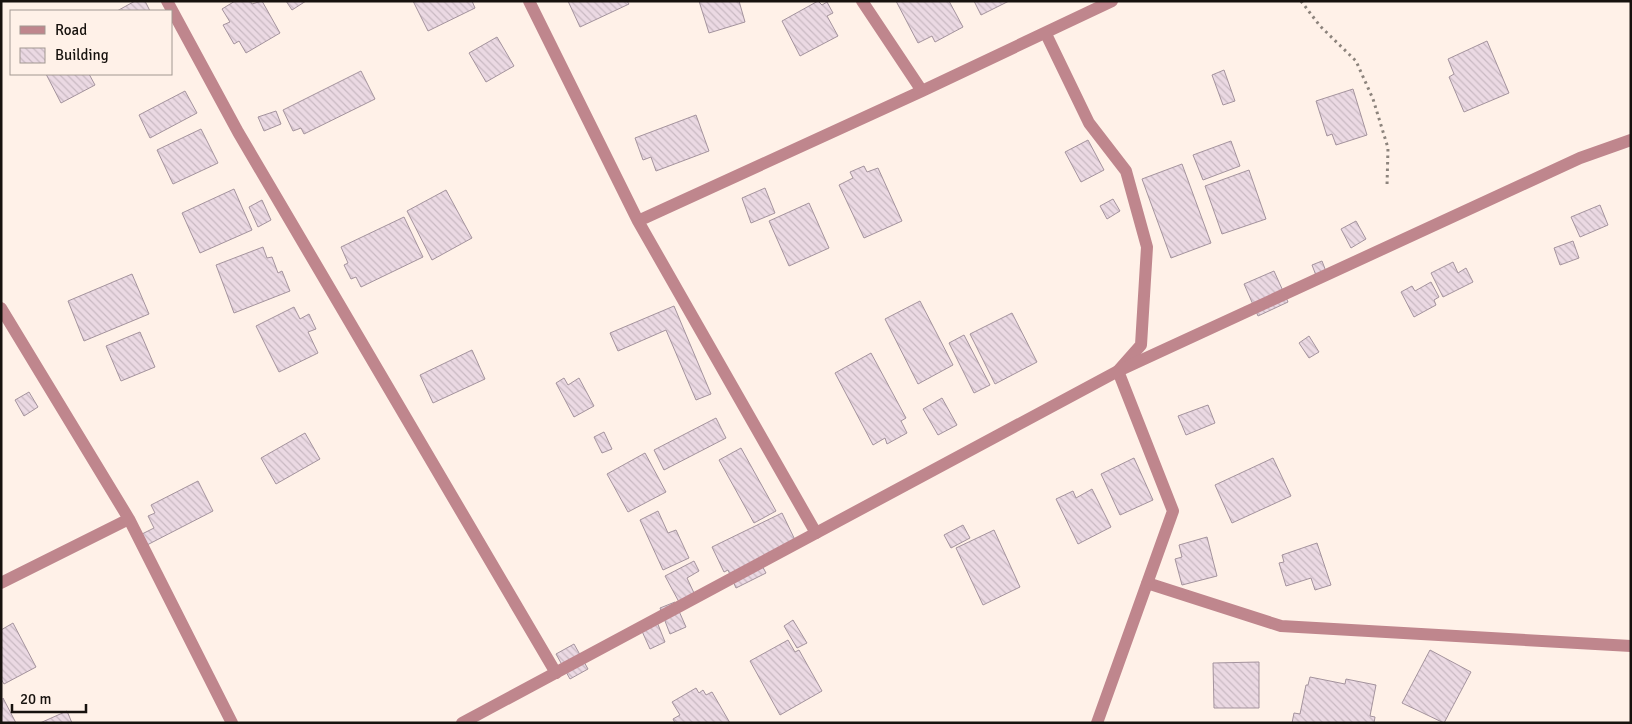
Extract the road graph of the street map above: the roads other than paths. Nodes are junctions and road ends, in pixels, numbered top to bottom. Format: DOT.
graph roads {
  1 [pos="529,1"];
  2 [pos="862,1"];
  3 [pos="1112,1"];
  4 [pos="172,10"];
  5 [pos="1046,34"];
  6 [pos="922,92"];
  7 [pos="1631,140"];
  8 [pos="638,221"];
  9 [pos="1,308"];
  10 [pos="1118,371"];
  11 [pos="129,519"];
  12 [pos="816,533"];
  13 [pos="1,583"];
  14 [pos="1147,583"];
  15 [pos="1631,646"];
  16 [pos="556,672"];
  17 [pos="232,723"];
  18 [pos="462,723"];
  19 [pos="1096,723"];
  1 -- 8 [label="street"];
  2 -- 6 [label="street"];
  3 -- 5 [label="street"];
  4 -- 16 [label="street"];
  5 -- 6 [label="street"];
  5 -- 10 [label="street"];
  6 -- 8 [label="street"];
  7 -- 10 [label="street"];
  8 -- 12 [label="street"];
  9 -- 11 [label="street"];
  10 -- 12 [label="street"];
  10 -- 14 [label="street"];
  11 -- 13 [label="street"];
  11 -- 17 [label="street"];
  12 -- 16 [label="street"];
  14 -- 15 [label="street"];
  14 -- 19 [label="street"];
  16 -- 18 [label="street"];
}
